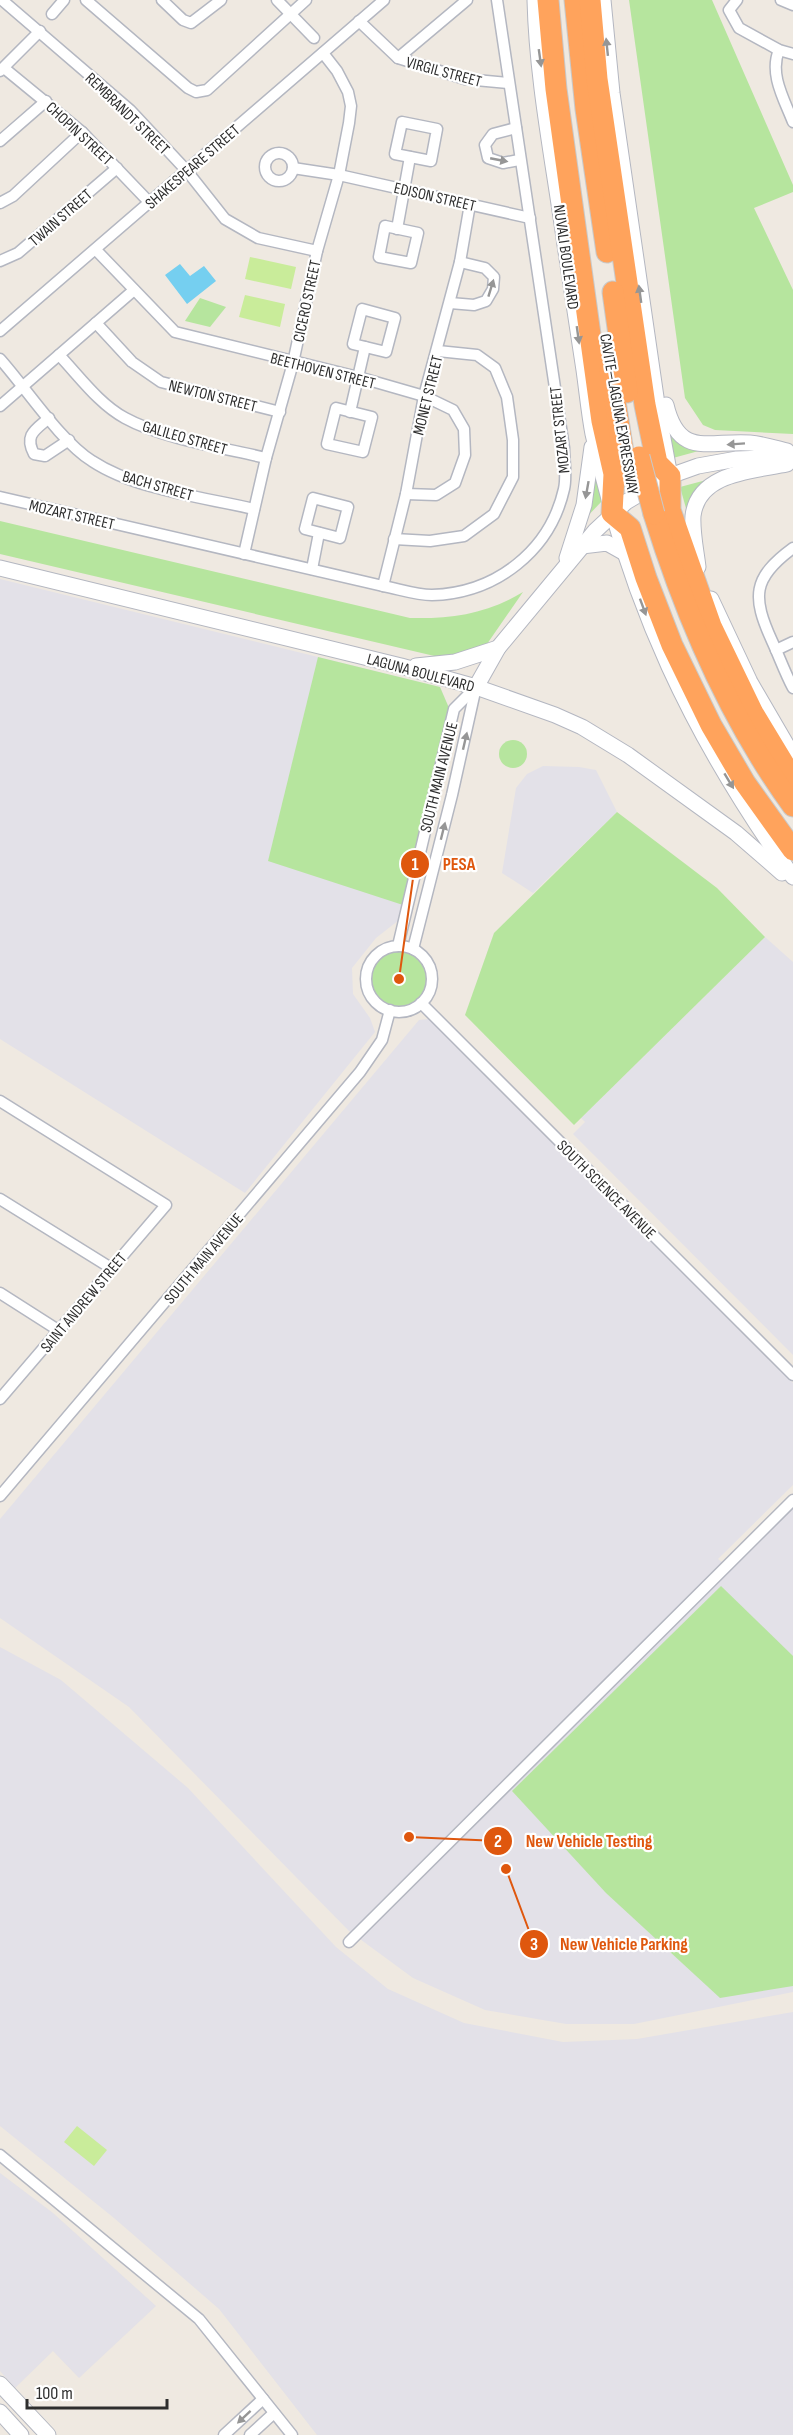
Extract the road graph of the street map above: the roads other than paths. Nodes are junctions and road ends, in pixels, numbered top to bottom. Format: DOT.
graph roads {
  1 [pos="2,0"];
  2 [pos="64,0"];
  3 [pos="87,0"];
  4 [pos="162,0"];
  5 [pos="221,0"];
  6 [pos="277,0"];
  7 [pos="306,0"];
  8 [pos="384,0"];
  9 [pos="467,0"];
  10 [pos="497,0"];
  11 [pos="535,0"];
  12 [pos="548,0"];
  13 [pos="561,0"];
  14 [pos="575,0"];
  15 [pos="590,0"];
  16 [pos="603,0"];
  17 [pos="737,0"];
  18 [pos="781,0"];
  19 [pos="793,5"];
  20 [pos="52,14"];
  21 [pos="290,14"];
  22 [pos="359,21"];
  23 [pos="40,31"];
  24 [pos="314,38"];
  25 [pos="779,50"];
  26 [pos="323,54"];
  27 [pos="793,54"];
  28 [pos="398,58"];
  29 [pos="2,70"];
  30 [pos="508,83"];
  31 [pos="46,101"];
  32 [pos="793,122"];
  33 [pos="516,128"];
  34 [pos="81,132"];
  35 [pos="0,141"];
  36 [pos="410,157"];
  37 [pos="519,160"];
  38 [pos="117,168"];
  39 [pos="293,168"];
  40 [pos="186,171"];
  41 [pos="339,175"];
  42 [pos="404,189"];
  43 [pos="0,203"];
  44 [pos="150,203"];
  45 [pos="470,204"];
  46 [pos="530,218"];
  47 [pos="397,229"];
  48 [pos="96,250"];
  49 [pos="317,251"];
  50 [pos="0,261"];
  51 [pos="460,262"];
  52 [pos="134,290"];
  53 [pos="450,303"];
  54 [pos="96,323"];
  55 [pos="645,325"];
  56 [pos="0,331"];
  57 [pos="365,347"];
  58 [pos="438,351"];
  59 [pos="59,355"];
  60 [pos="0,359"];
  61 [pos="293,363"];
  62 [pos="358,377"];
  63 [pos="23,385"];
  64 [pos="424,396"];
  65 [pos="0,406"];
  66 [pos="280,412"];
  67 [pos="350,412"];
  68 [pos="49,418"];
  69 [pos="593,432"];
  70 [pos="69,440"];
  71 [pos="793,452"];
  72 [pos="793,457"];
  73 [pos="266,458"];
  74 [pos="632,460"];
  75 [pos="793,463"];
  76 [pos="670,476"];
  77 [pos="406,494"];
  78 [pos="0,497"];
  79 [pos="254,509"];
  80 [pos="612,513"];
  81 [pos="647,515"];
  82 [pos="319,533"];
  83 [pos="394,539"];
  84 [pos="582,546"];
  85 [pos="793,548"];
  86 [pos="623,552"];
  87 [pos="244,554"];
  88 [pos="565,566"];
  89 [pos="698,567"];
  90 [pos="0,568"];
  91 [pos="312,569"];
  92 [pos="383,586"];
  93 [pos="793,642"];
  94 [pos="498,648"];
  95 [pos="776,650"];
  96 [pos="401,666"];
  97 [pos="792,685"];
  98 [pos="476,687"];
  99 [pos="793,756"];
  100 [pos="793,779"];
  101 [pos="793,806"];
  102 [pos="793,830"];
  103 [pos="793,850"];
  104 [pos="793,877"];
  105 [pos="793,883"];
  106 [pos="398,946"];
  107 [pos="413,949"];
  108 [pos="421,1003"];
  109 [pos="390,1010"];
  110 [pos="0,1101"];
  111 [pos="0,1199"];
  112 [pos="111,1268"];
  113 [pos="0,1293"];
  114 [pos="58,1330"];
  115 [pos="793,1375"];
  116 [pos="2,1393"];
  117 [pos="0,1496"];
  118 [pos="793,1500"];
  119 [pos="349,1942"];
  120 [pos="0,2155"];
  121 [pos="0,2384"];
  122 [pos="263,2399"];
  123 [pos="0,2412"];
  124 [pos="274,2413"];
  125 [pos="21,2435"];
  126 [pos="48,2435"];
  127 [pos="224,2435"];
  128 [pos="250,2435"];
  129 [pos="292,2435"];
  1 -- 23 [label="street, REMBRANDT STREET"];
  2 -- 20 [label="street"];
  3 -- 21 [label="street"];
  4 -- 5 [label="street"];
  6 -- 21 [label="street"];
  7 -- 21 [label="street"];
  8 -- 22 [label="street, SHAKESPEARE STREET"];
  9 -- 28 [label="street"];
  10 -- 30 [label="street, MOZART STREET"];
  11 -- 69 [label="main road, NUVALI BOULEVARD, one-way"];
  12 -- 80 [label="highway"];
  13 -- 74 [label="highway, CAVITE–LAGUNA EXPRESSWAY"];
  14 -- 74 [label="highway, CAVITE–LAGUNA EXPRESSWAY"];
  15 -- 76 [label="highway"];
  55 -- 16 [label="main road, one-way"];
  17 -- 25 [label="street"];
  18 -- 19 [label="street"];
  21 -- 24 [label="street"];
  22 -- 26 [label="street, SHAKESPEARE STREET"];
  22 -- 28 [label="street, VIRGIL STREET"];
  23 -- 29 [label="street"];
  23 -- 40 [label="street, REMBRANDT STREET"];
  25 -- 27 [label="street"];
  25 -- 32 [label="street"];
  26 -- 40 [label="street, SHAKESPEARE STREET"];
  26 -- 41 [label="street, CICERO STREET"];
  28 -- 30 [label="street, VIRGIL STREET"];
  29 -- 31 [label="street, CHOPIN STREET"];
  30 -- 33 [label="street, MOZART STREET"];
  31 -- 34 [label="street, CHOPIN STREET"];
  31 -- 35 [label="street"];
  33 -- 37 [label="street, MOZART STREET"];
  33 -- 37 [label="street, one-way"];
  34 -- 38 [label="street, CHOPIN STREET"];
  34 -- 43 [label="street"];
  36 -- 36 [label="street"];
  36 -- 42 [label="street"];
  37 -- 46 [label="street, MOZART STREET"];
  38 -- 44 [label="street, CHOPIN STREET"];
  38 -- 50 [label="street, TWAIN STREET"];
  39 -- 41 [label="street, EDISON STREET"];
  40 -- 44 [label="street, SHAKESPEARE STREET"];
  40 -- 49 [label="street, REMBRANDT STREET"];
  41 -- 42 [label="street, EDISON STREET"];
  41 -- 49 [label="street, CICERO STREET"];
  42 -- 45 [label="street, EDISON STREET"];
  42 -- 47 [label="street"];
  44 -- 48 [label="street, SHAKESPEARE STREET"];
  45 -- 46 [label="street, EDISON STREET"];
  45 -- 51 [label="street, MONET STREET"];
  46 -- 92 [label="street, MOZART STREET"];
  48 -- 52 [label="street, BEETHOVEN STREET"];
  48 -- 56 [label="street, SHAKESPEARE STREET"];
  49 -- 61 [label="street, CICERO STREET"];
  51 -- 53 [label="street, MONET STREET"];
  53 -- 51 [label="street, one-way"];
  52 -- 54 [label="street"];
  52 -- 61 [label="street, BEETHOVEN STREET"];
  53 -- 58 [label="street, MONET STREET"];
  54 -- 59 [label="street"];
  54 -- 66 [label="street, NEWTON STREET"];
  71 -- 55 [label="main road, one-way"];
  55 -- 76 [label="main road"];
  57 -- 57 [label="street"];
  57 -- 62 [label="street"];
  58 -- 64 [label="street, MONET STREET"];
  58 -- 83 [label="street"];
  59 -- 63 [label="street"];
  59 -- 73 [label="street, GALILEO STREET"];
  60 -- 63 [label="street, BACH STREET"];
  61 -- 62 [label="street, BEETHOVEN STREET"];
  61 -- 66 [label="street, CICERO STREET"];
  62 -- 64 [label="street, BEETHOVEN STREET"];
  62 -- 67 [label="street"];
  63 -- 65 [label="street"];
  63 -- 68 [label="street, BACH STREET"];
  64 -- 77 [label="street, MONET STREET"];
  64 -- 77 [label="street, BEETHOVEN STREET"];
  66 -- 73 [label="street, CICERO STREET"];
  67 -- 67 [label="street"];
  68 -- 70 [label="street, BACH STREET"];
  68 -- 70 [label="street"];
  69 -- 80 [label="main road, NUVALI BOULEVARD"];
  69 -- 88 [label="main road, one-way"];
  70 -- 79 [label="street, BACH STREET"];
  72 -- 76 [label="main road"];
  73 -- 79 [label="street, CICERO STREET"];
  74 -- 81 [label="highway, CAVITE–LAGUNA EXPRESSWAY, bridge"];
  75 -- 89 [label="main road"];
  76 -- 80 [label="main road"];
  76 -- 89 [label="main road"];
  76 -- 100 [label="highway"];
  77 -- 83 [label="street, MONET STREET"];
  78 -- 87 [label="street, MOZART STREET"];
  79 -- 87 [label="street, CICERO STREET"];
  80 -- 84 [label="main road"];
  80 -- 86 [label="main road"];
  80 -- 103 [label="highway"];
  81 -- 101 [label="highway, CAVITE–LAGUNA EXPRESSWAY"];
  81 -- 102 [label="highway, CAVITE–LAGUNA EXPRESSWAY"];
  82 -- 82 [label="street"];
  82 -- 91 [label="street"];
  83 -- 92 [label="street, MONET STREET"];
  84 -- 86 [label="main road"];
  84 -- 88 [label="main road"];
  85 -- 95 [label="street"];
  86 -- 104 [label="main road, one-way"];
  87 -- 91 [label="street, MOZART STREET"];
  88 -- 94 [label="main road"];
  89 -- 99 [label="main road"];
  90 -- 96 [label="main road, LAGUNA BOULEVARD"];
  91 -- 92 [label="street, MOZART STREET"];
  93 -- 95 [label="street"];
  94 -- 96 [label="main road"];
  94 -- 98 [label="main road"];
  95 -- 97 [label="street"];
  96 -- 98 [label="main road, LAGUNA BOULEVARD"];
  98 -- 105 [label="main road, LAGUNA BOULEVARD"];
  98 -- 106 [label="street, SOUTH MAIN AVENUE"];
  107 -- 98 [label="street, SOUTH MAIN AVENUE, one-way"];
  106 -- 107 [label="street"];
  106 -- 109 [label="street"];
  107 -- 108 [label="street"];
  108 -- 109 [label="street"];
  108 -- 115 [label="street, SOUTH SCIENCE AVENUE"];
  109 -- 117 [label="street, SOUTH MAIN AVENUE"];
  110 -- 112 [label="street, SAINT ANDREW STREET"];
  111 -- 112 [label="street"];
  112 -- 114 [label="street, SAINT ANDREW STREET"];
  113 -- 114 [label="street"];
  114 -- 116 [label="street, SAINT ANDREW STREET"];
  118 -- 119 [label="street"];
  120 -- 122 [label="street"];
  121 -- 126 [label="main road"];
  122 -- 124 [label="street"];
  122 -- 127 [label="street, one-way"];
  123 -- 125 [label="main road"];
  124 -- 128 [label="street"];
  124 -- 129 [label="street"];
}
